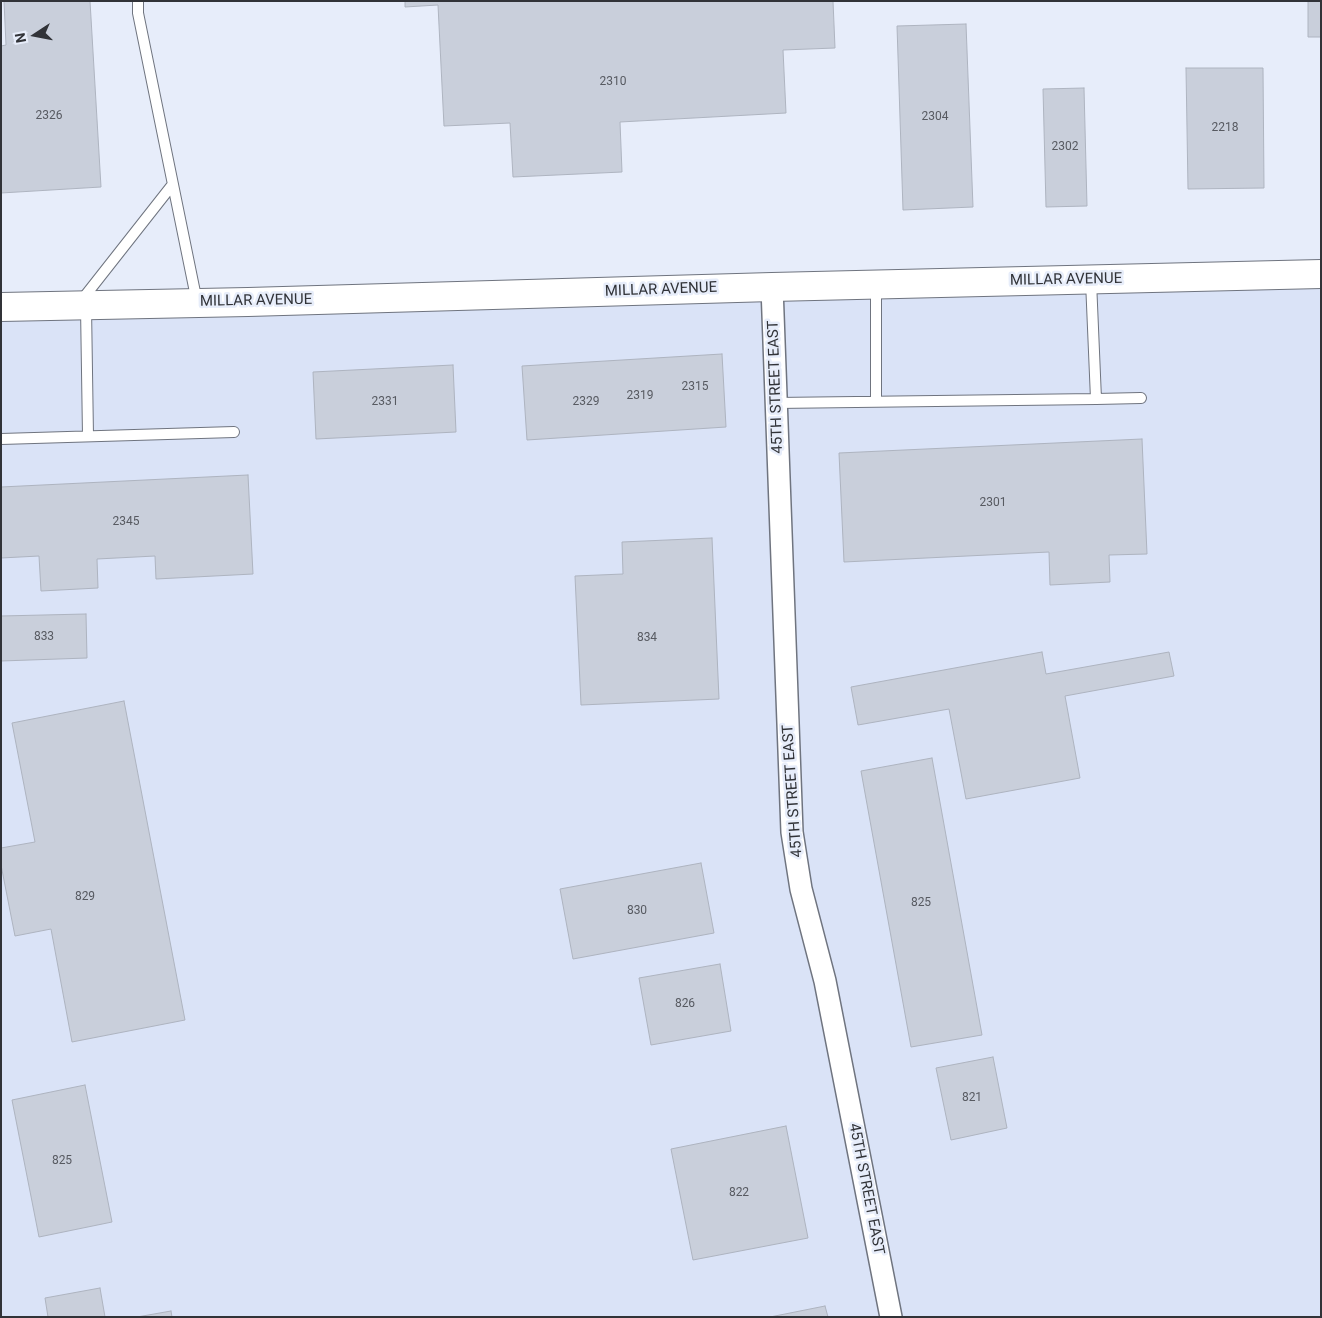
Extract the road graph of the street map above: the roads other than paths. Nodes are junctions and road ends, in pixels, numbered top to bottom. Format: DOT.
graph roads {
  1 [pos="138,1"];
  2 [pos="173,184"];
  3 [pos="1321,274"];
  4 [pos="1091,280"];
  5 [pos="876,284"];
  6 [pos="772,287"];
  7 [pos="197,303"];
  8 [pos="81,305"];
  9 [pos="1,307"];
  10 [pos="1141,398"];
  11 [pos="1096,399"];
  12 [pos="876,401"];
  13 [pos="776,403"];
  14 [pos="234,432"];
  15 [pos="88,436"];
  16 [pos="1,439"];
  17 [pos="891,1317"];
  1 -- 2 [label="lane"];
  2 -- 7 [label="lane"];
  2 -- 8 [label="lane"];
  3 -- 4 [label="street, MILLAR AVENUE"];
  4 -- 5 [label="street, MILLAR AVENUE"];
  4 -- 11 [label="lane"];
  5 -- 6 [label="street, MILLAR AVENUE"];
  5 -- 12 [label="lane"];
  6 -- 7 [label="street, MILLAR AVENUE"];
  6 -- 13 [label="street, 45TH STREET EAST"];
  7 -- 8 [label="street, MILLAR AVENUE"];
  8 -- 9 [label="street, MILLAR AVENUE"];
  8 -- 15 [label="lane"];
  10 -- 11 [label="lane"];
  11 -- 12 [label="lane"];
  12 -- 13 [label="lane"];
  13 -- 17 [label="street, 45TH STREET EAST"];
  14 -- 15 [label="lane"];
  15 -- 16 [label="lane"];
}
